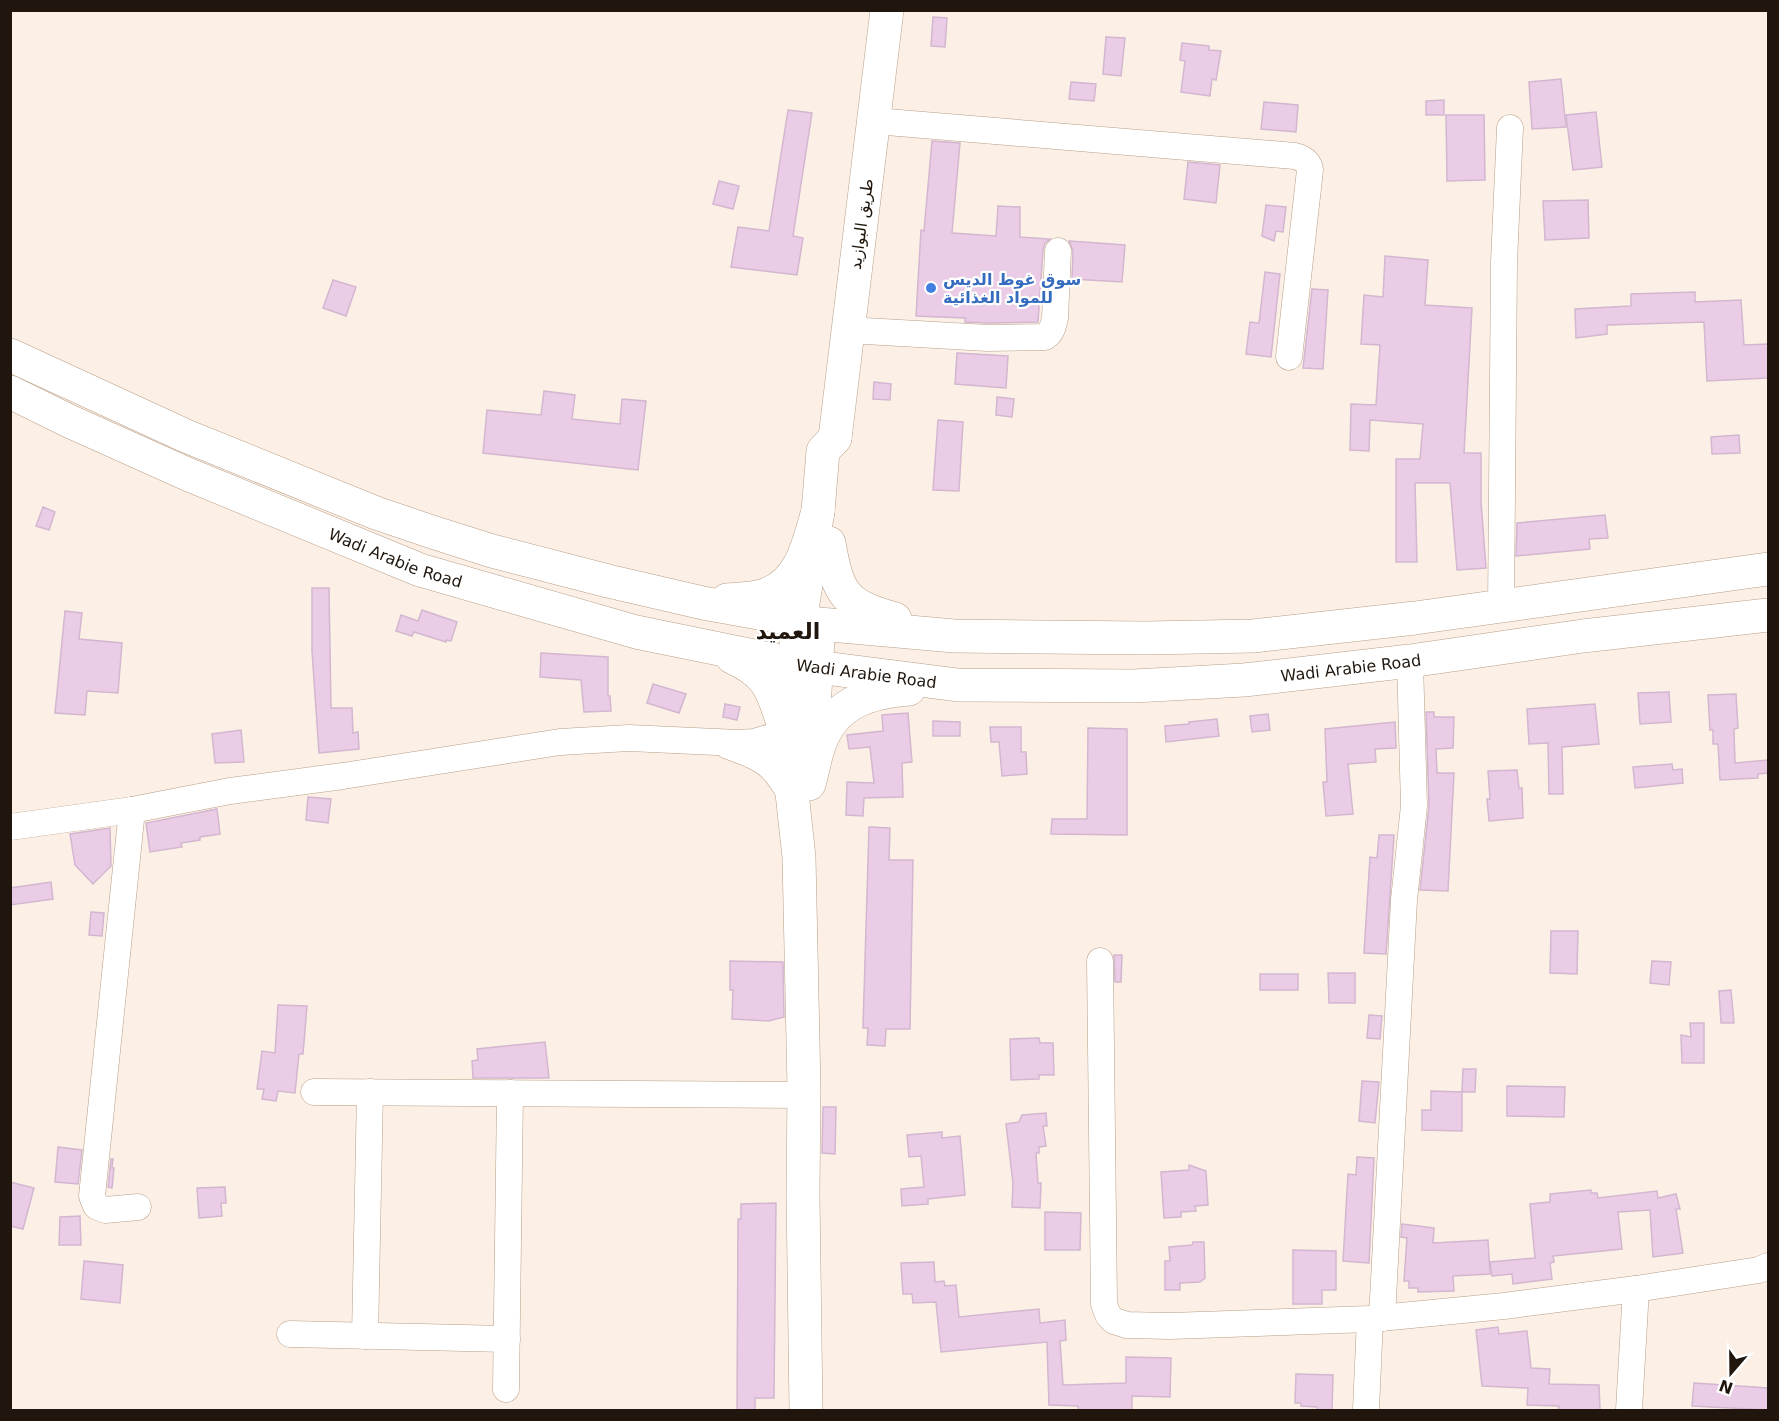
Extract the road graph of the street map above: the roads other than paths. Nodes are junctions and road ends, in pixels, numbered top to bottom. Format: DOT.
graph roads {
  1 [pos="887,10"];
  2 [pos="875,121"];
  3 [pos="1510,128"];
  4 [pos="1058,251"];
  5 [pos="847,330"];
  6 [pos="10,354"];
  7 [pos="1289,357"];
  8 [pos="10,392"];
  9 [pos="835,438"];
  10 [pos="818,511"];
  11 [pos="829,543"];
  12 [pos="1768,569"];
  13 [pos="1582,594"];
  14 [pos="703,603"];
  15 [pos="1501,607"];
  16 [pos="1768,615"];
  17 [pos="810,622"];
  18 [pos="954,636"];
  19 [pos="1582,636"];
  20 [pos="712,647"];
  21 [pos="1410,661"];
  22 [pos="804,665"];
  23 [pos="958,685"];
  24 [pos="785,731"];
  25 [pos="719,743"];
  26 [pos="800,791"];
  27 [pos="132,810"];
  28 [pos="10,827"];
  29 [pos="1100,961"];
  30 [pos="314,1092"];
  31 [pos="370,1092"];
  32 [pos="510,1093"];
  33 [pos="804,1095"];
  34 [pos="138,1207"];
  35 [pos="1768,1266"];
  36 [pos="1636,1289"];
  37 [pos="1376,1319"];
  38 [pos="290,1334"];
  39 [pos="365,1336"];
  40 [pos="507,1339"];
  41 [pos="506,1389"];
  42 [pos="807,1410"];
  43 [pos="1366,1410"];
  44 [pos="1629,1410"];
  1 -- 2 [label="main road, طريق البوازيد"];
  2 -- 5 [label="main road, طريق البوازيد"];
  2 -- 7 [label="street"];
  3 -- 15 [label="street"];
  4 -- 5 [label="street"];
  5 -- 9 [label="main road, طريق البوازيد"];
  6 -- 14 [label="main road"];
  8 -- 20 [label="main road, Wadi Arabie Road"];
  9 -- 10 [label="main road"];
  9 -- 11 [label="main road"];
  10 -- 14 [label="main road"];
  10 -- 17 [label="main road"];
  11 -- 17 [label="main road"];
  11 -- 18 [label="main road"];
  12 -- 13 [label="main road"];
  13 -- 15 [label="main road"];
  13 -- 19 [label="main road"];
  14 -- 17 [label="main road"];
  15 -- 18 [label="main road"];
  16 -- 19 [label="main road, Wadi Arabie Road"];
  17 -- 18 [label="main road"];
  17 -- 22 [label="main road"];
  19 -- 21 [label="main road, Wadi Arabie Road"];
  20 -- 22 [label="main road, Wadi Arabie Road"];
  20 -- 24 [label="main road"];
  21 -- 23 [label="main road, Wadi Arabie Road"];
  21 -- 37 [label="street"];
  22 -- 23 [label="main road, Wadi Arabie Road"];
  22 -- 24 [label="main road"];
  22 -- 26 [label="main road"];
  23 -- 26 [label="main road"];
  24 -- 25 [label="street"];
  24 -- 26 [label="main road"];
  25 -- 26 [label="street"];
  25 -- 27 [label="street"];
  26 -- 33 [label="main road"];
  27 -- 28 [label="street"];
  27 -- 34 [label="street"];
  29 -- 37 [label="street"];
  30 -- 31 [label="street"];
  31 -- 32 [label="street"];
  31 -- 39 [label="street"];
  32 -- 33 [label="street"];
  32 -- 40 [label="street"];
  33 -- 42 [label="main road"];
  35 -- 36 [label="street"];
  36 -- 37 [label="street"];
  36 -- 44 [label="street"];
  37 -- 43 [label="street"];
  38 -- 39 [label="street"];
  39 -- 40 [label="street"];
  40 -- 41 [label="street"];
}
